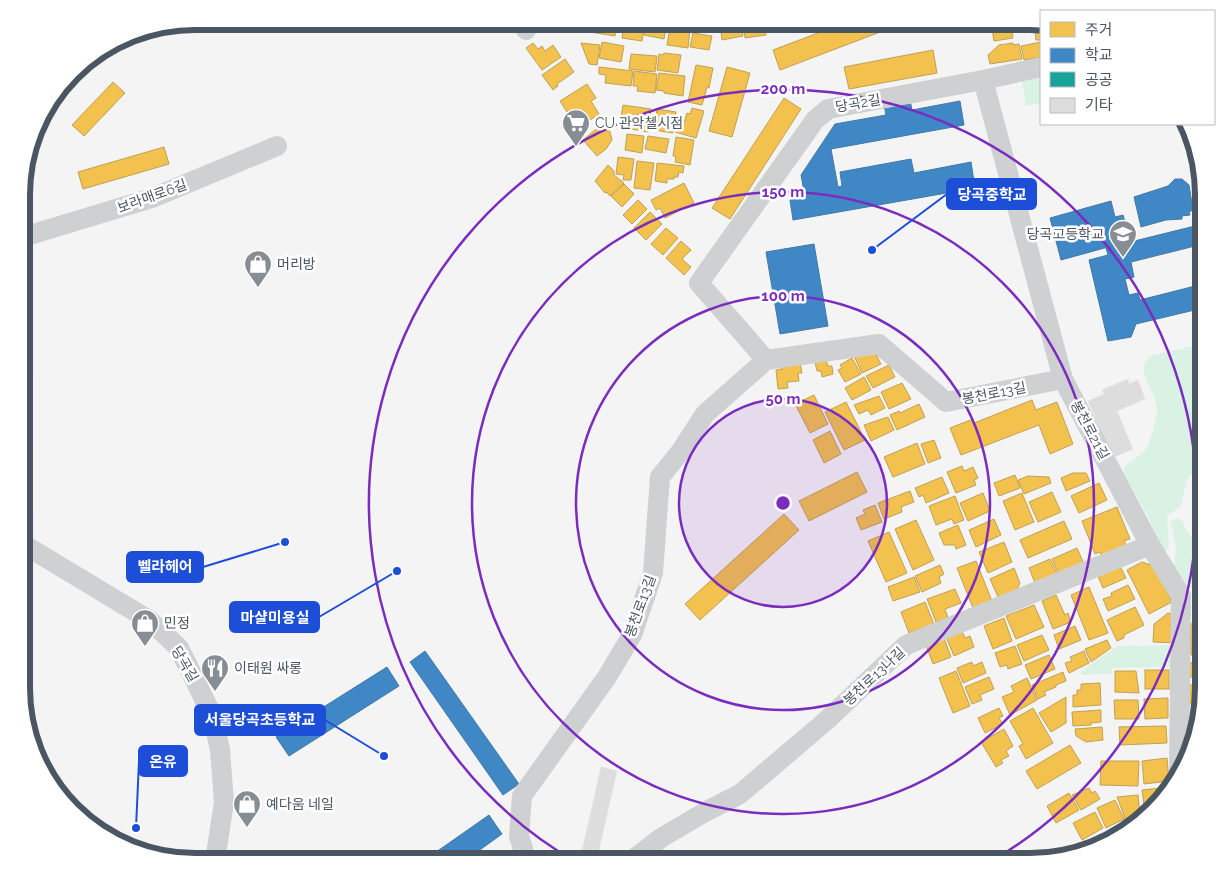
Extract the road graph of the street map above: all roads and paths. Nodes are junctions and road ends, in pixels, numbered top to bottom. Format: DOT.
graph roads {
  1 [pos="1040,67"];
  2 [pos="983,80"];
  3 [pos="277,146"];
  4 [pos="30,235"];
  5 [pos="766,360"];
  6 [pos="1063,379"];
  7 [pos="1150,545"];
  8 [pos="30,548"];
  9 [pos="1179,758"];
  10 [pos="216,853"];
  11 [pos="522,853"];
  12 [pos="642,853"];
  1 -- 2 [label="street, 당곡2길"];
  2 -- 5 [label="street, 당곡2길"];
  2 -- 6 [label="street, 봉천로21길"];
  3 -- 4 [label="street, 보라매로6길"];
  5 -- 6 [label="street, 봉천로13길"];
  5 -- 11 [label="street, 봉천로13길"];
  6 -- 7 [label="street, 봉천로21길"];
  7 -- 9 [label="street, 봉천로21길"];
  7 -- 12 [label="street, 봉천로13나길"];
  8 -- 10 [label="street, 당곡길"];
}
